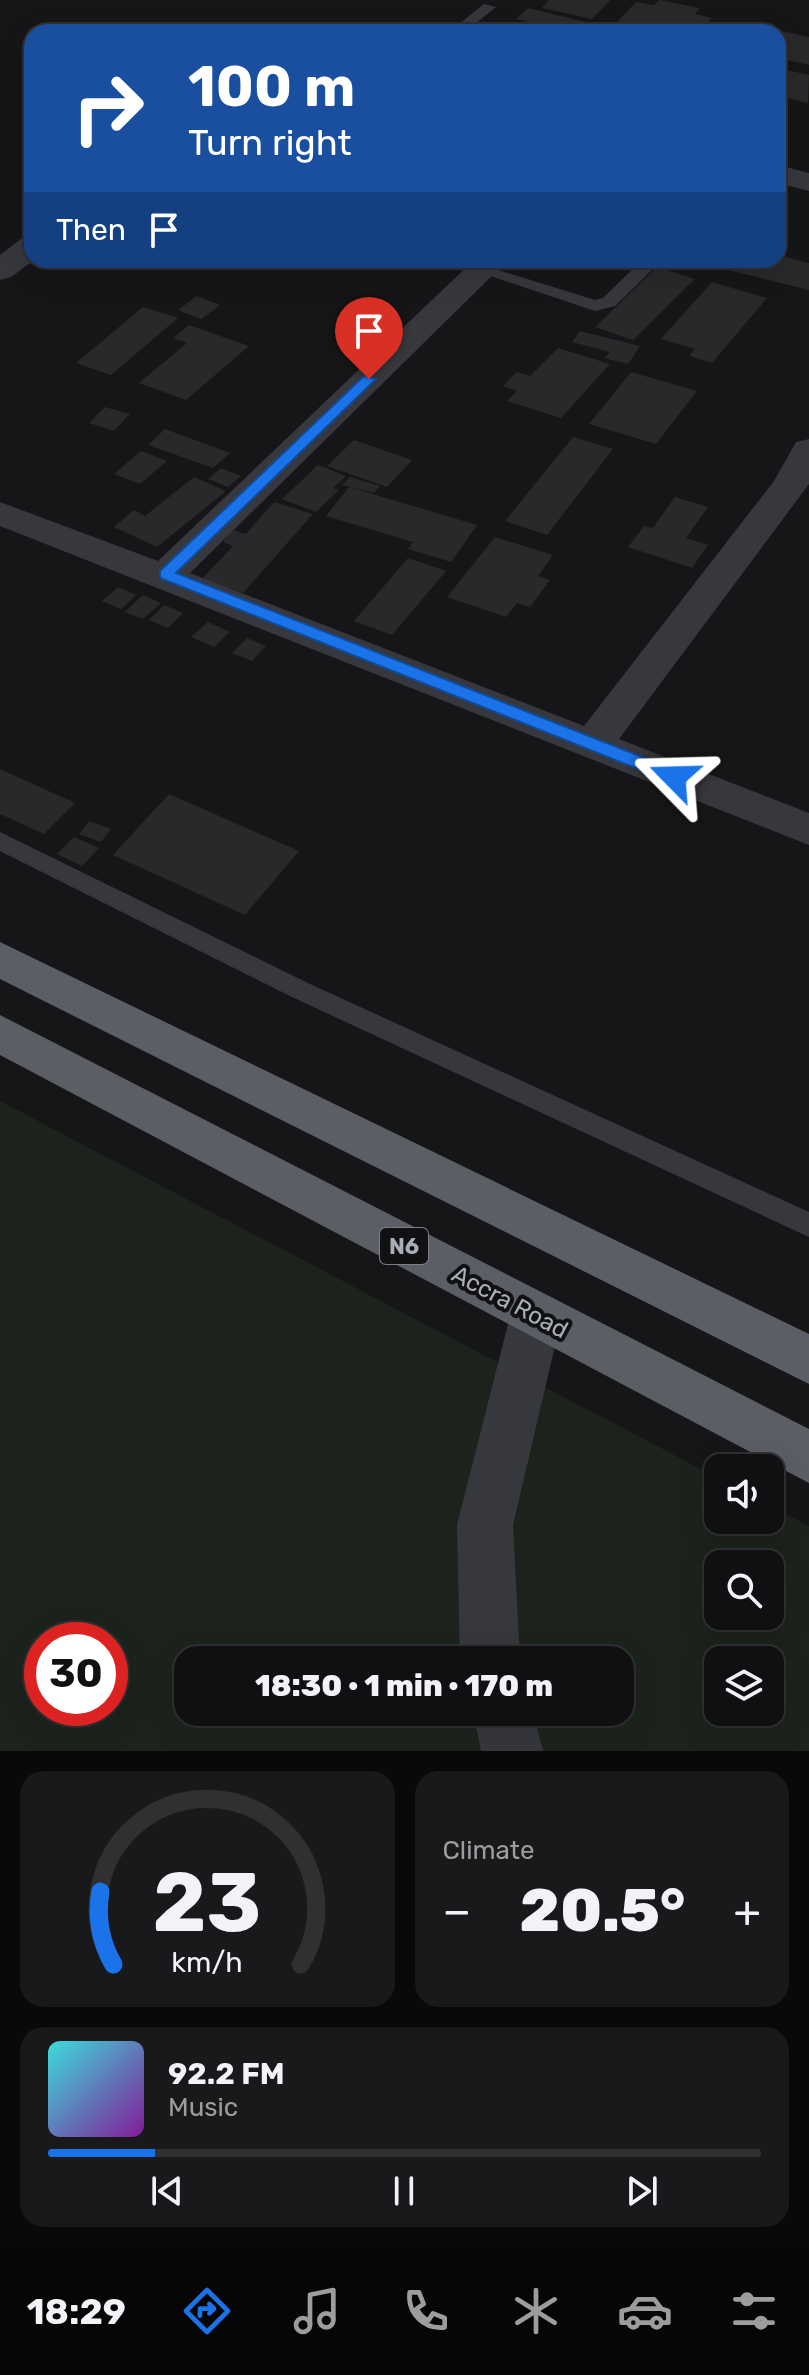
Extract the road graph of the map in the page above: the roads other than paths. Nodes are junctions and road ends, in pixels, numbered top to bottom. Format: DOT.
graph roads {
  1 [pos="489,7"];
  2 [pos="467,24"];
  3 [pos="786,176"];
  4 [pos="809,182"];
  5 [pos="24,252"];
  6 [pos="484,268"];
  7 [pos="495,268"];
  8 [pos="644,268"];
  9 [pos="0,270"];
  10 [pos="809,450"];
  11 [pos="800,486"];
  12 [pos="0,513"];
  13 [pos="166,575"];
  14 [pos="593,744"];
  15 [pos="809,830"];
  16 [pos="0,841"];
  17 [pos="0,959"];
  18 [pos="0,1033"];
  19 [pos="809,1225"];
  20 [pos="536,1316"];
  21 [pos="809,1360"];
  22 [pos="809,1457"];
  23 [pos="489,1646"];
  24 [pos="506,1726"];
  25 [pos="512,1751"];
  1 -- 2 [label="lane"];
  3 -- 4 [label="street"];
  5 -- 9 [label="street"];
  6 -- 13 [label="street"];
  7 -- 8 [label="lane"];
  10 -- 11 [label="street"];
  11 -- 14 [label="street"];
  12 -- 13 [label="street"];
  13 -- 14 [label="street"];
  14 -- 15 [label="street"];
  16 -- 19 [label="lane"];
  17 -- 21 [label="highway"];
  18 -- 20 [label="highway, Accra Road / N6"];
  20 -- 22 [label="highway, Accra Road / N6"];
  20 -- 23 [label="street"];
  24 -- 25 [label="street"];
}
